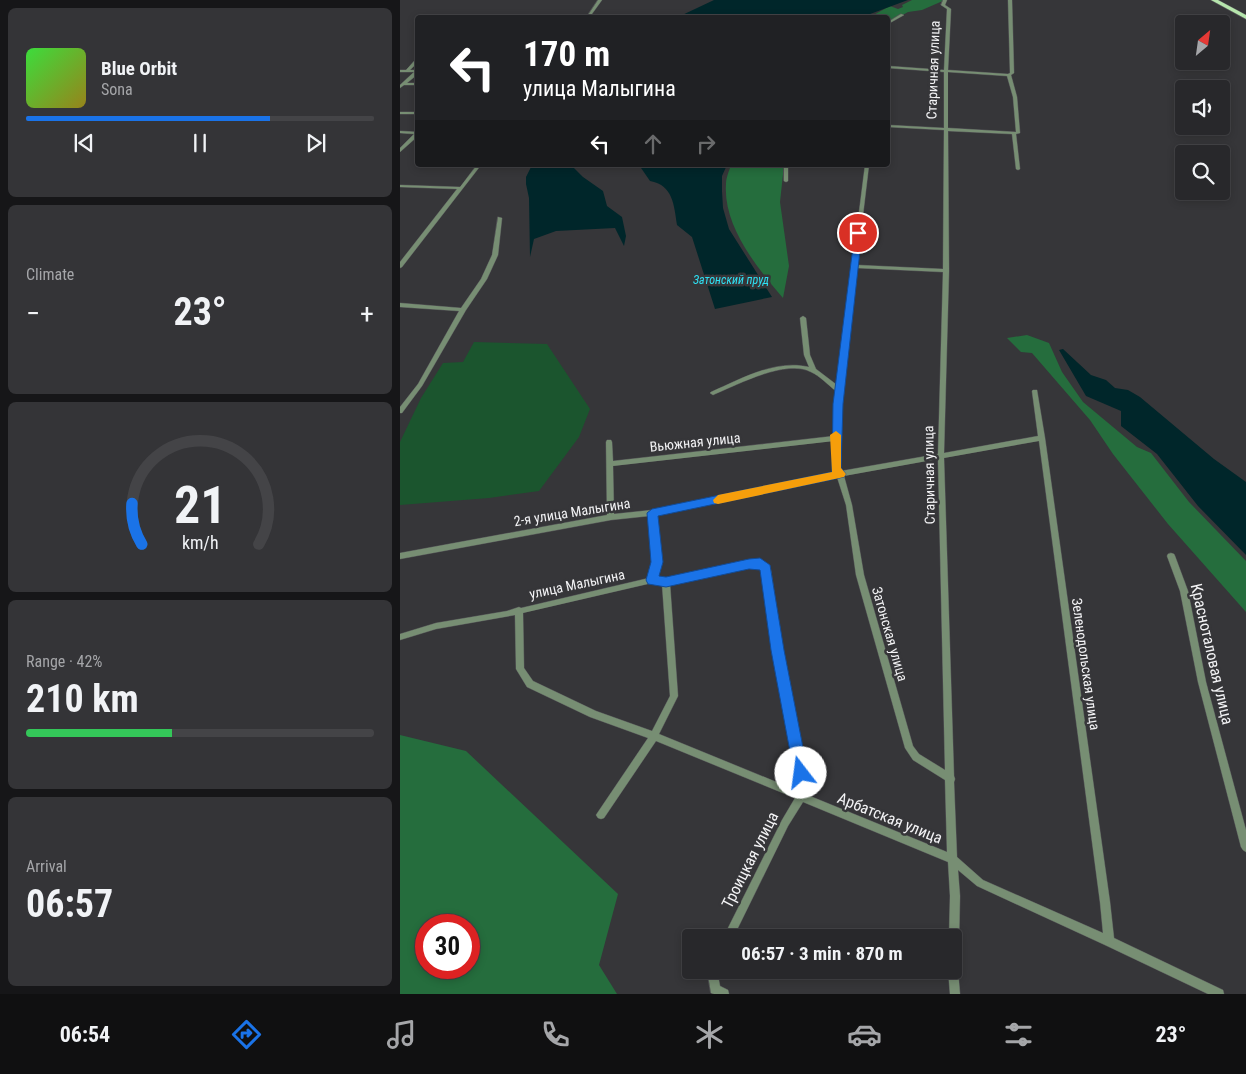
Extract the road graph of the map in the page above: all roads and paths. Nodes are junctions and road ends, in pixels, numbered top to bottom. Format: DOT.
graph roads {
  1 [pos="600,0"];
  2 [pos="945,0"];
  3 [pos="1010,0"];
  4 [pos="1214,0"];
  5 [pos="1226,0"];
  6 [pos="1246,11"];
  7 [pos="589,15"];
  8 [pos="902,15"];
  9 [pos="1246,17"];
  10 [pos="890,22"];
  11 [pos="415,62"];
  12 [pos="890,67"];
  13 [pos="408,70"];
  14 [pos="400,71"];
  15 [pos="415,71"];
  16 [pos="946,71"];
  17 [pos="415,74"];
  18 [pos="1011,74"];
  19 [pos="415,84"];
  20 [pos="402,86"];
  21 [pos="400,113"];
  22 [pos="415,113"];
  23 [pos="890,126"];
  24 [pos="945,129"];
  25 [pos="400,132"];
  26 [pos="415,133"];
  27 [pos="1016,133"];
  28 [pos="415,135"];
  29 [pos="407,144"];
  30 [pos="415,144"];
  31 [pos="400,151"];
  32 [pos="477,167"];
  33 [pos="786,167"];
  34 [pos="867,167"];
  35 [pos="1018,168"];
  36 [pos="786,181"];
  37 [pos="400,186"];
  38 [pos="461,188"];
  39 [pos="500,218"];
  40 [pos="400,266"];
  41 [pos="854,266"];
  42 [pos="946,272"];
  43 [pos="400,305"];
  44 [pos="463,310"];
  45 [pos="803,318"];
  46 [pos="813,370"];
  47 [pos="839,390"];
  48 [pos="1035,391"];
  49 [pos="713,393"];
  50 [pos="400,411"];
  51 [pos="836,438"];
  52 [pos="1042,438"];
  53 [pos="609,442"];
  54 [pos="941,454"];
  55 [pos="610,464"];
  56 [pos="840,474"];
  57 [pos="652,513"];
  58 [pos="612,517"];
  59 [pos="400,556"];
  60 [pos="1171,556"];
  61 [pos="760,563"];
  62 [pos="652,580"];
  63 [pos="666,582"];
  64 [pos="519,610"];
  65 [pos="400,638"];
  66 [pos="654,736"];
  67 [pos="950,779"];
  68 [pos="800,798"];
  69 [pos="601,815"];
  70 [pos="1246,847"];
  71 [pos="952,860"];
  72 [pos="732,929"];
  73 [pos="954,929"];
  74 [pos="1109,941"];
  75 [pos="713,979"];
  76 [pos="954,979"];
  77 [pos="724,994"];
  78 [pos="955,994"];
  79 [pos="1219,994"];
  1 -- 7 [label="street"];
  2 -- 16 [label="street, Старичная улица"];
  3 -- 18 [label="street"];
  4 -- 9 [label="main road"];
  5 -- 6 [label="main road"];
  8 -- 10 [label="street"];
  11 -- 13 [label="street"];
  12 -- 16 [label="street"];
  13 -- 14 [label="street"];
  13 -- 15 [label="street"];
  16 -- 18 [label="street"];
  16 -- 24 [label="street, Старичная улица"];
  17 -- 20 [label="street"];
  18 -- 27 [label="street"];
  19 -- 20 [label="street"];
  21 -- 22 [label="street"];
  23 -- 24 [label="street"];
  24 -- 27 [label="street"];
  24 -- 42 [label="street, Старичная улица"];
  25 -- 26 [label="street"];
  27 -- 35 [label="street"];
  28 -- 29 [label="street"];
  29 -- 30 [label="street"];
  29 -- 31 [label="street"];
  32 -- 38 [label="street"];
  33 -- 36 [label="street"];
  34 -- 41 [label="street, Затонская улица"];
  37 -- 38 [label="street"];
  38 -- 40 [label="street"];
  39 -- 44 [label="street"];
  41 -- 42 [label="street"];
  41 -- 47 [label="street, Затонская улица"];
  42 -- 54 [label="street, Старичная улица"];
  43 -- 44 [label="street"];
  44 -- 50 [label="street"];
  45 -- 46 [label="street"];
  46 -- 47 [label="street"];
  46 -- 49 [label="street"];
  47 -- 51 [label="street, Затонская улица"];
  48 -- 52 [label="street, Зеленодольская улица"];
  51 -- 55 [label="street, Вьюжная улица"];
  51 -- 56 [label="street, Затонская улица"];
  52 -- 54 [label="street, 2-я улица Малыгина"];
  52 -- 74 [label="street, Зеленодольская улица"];
  53 -- 55 [label="street"];
  54 -- 56 [label="street, 2-я улица Малыгина"];
  54 -- 67 [label="street, Старичная улица"];
  55 -- 58 [label="street"];
  56 -- 57 [label="street, 2-я улица Малыгина"];
  56 -- 67 [label="street, Затонская улица"];
  57 -- 58 [label="street, 2-я улица Малыгина"];
  57 -- 62 [label="street"];
  58 -- 59 [label="street, 2-я улица Малыгина"];
  60 -- 70 [label="street, Красноталовая улица"];
  61 -- 63 [label="street, улица Малыгина"];
  61 -- 68 [label="street, Троицкая улица"];
  62 -- 63 [label="street, улица Малыгина"];
  62 -- 64 [label="street, улица Малыгина"];
  63 -- 66 [label="street"];
  64 -- 65 [label="street, улица Малыгина"];
  64 -- 66 [label="street, Арбатская улица"];
  66 -- 68 [label="street, Арбатская улица"];
  66 -- 69 [label="street"];
  67 -- 71 [label="street, Старичная улица"];
  68 -- 71 [label="street, Арбатская улица"];
  68 -- 72 [label="street, Троицкая улица"];
  71 -- 73 [label="street, Старичная улица"];
  71 -- 74 [label="street, Арбатская улица"];
  74 -- 79 [label="street, Арбатская улица"];
  75 -- 77 [label="street"];
  76 -- 78 [label="street"];
}
